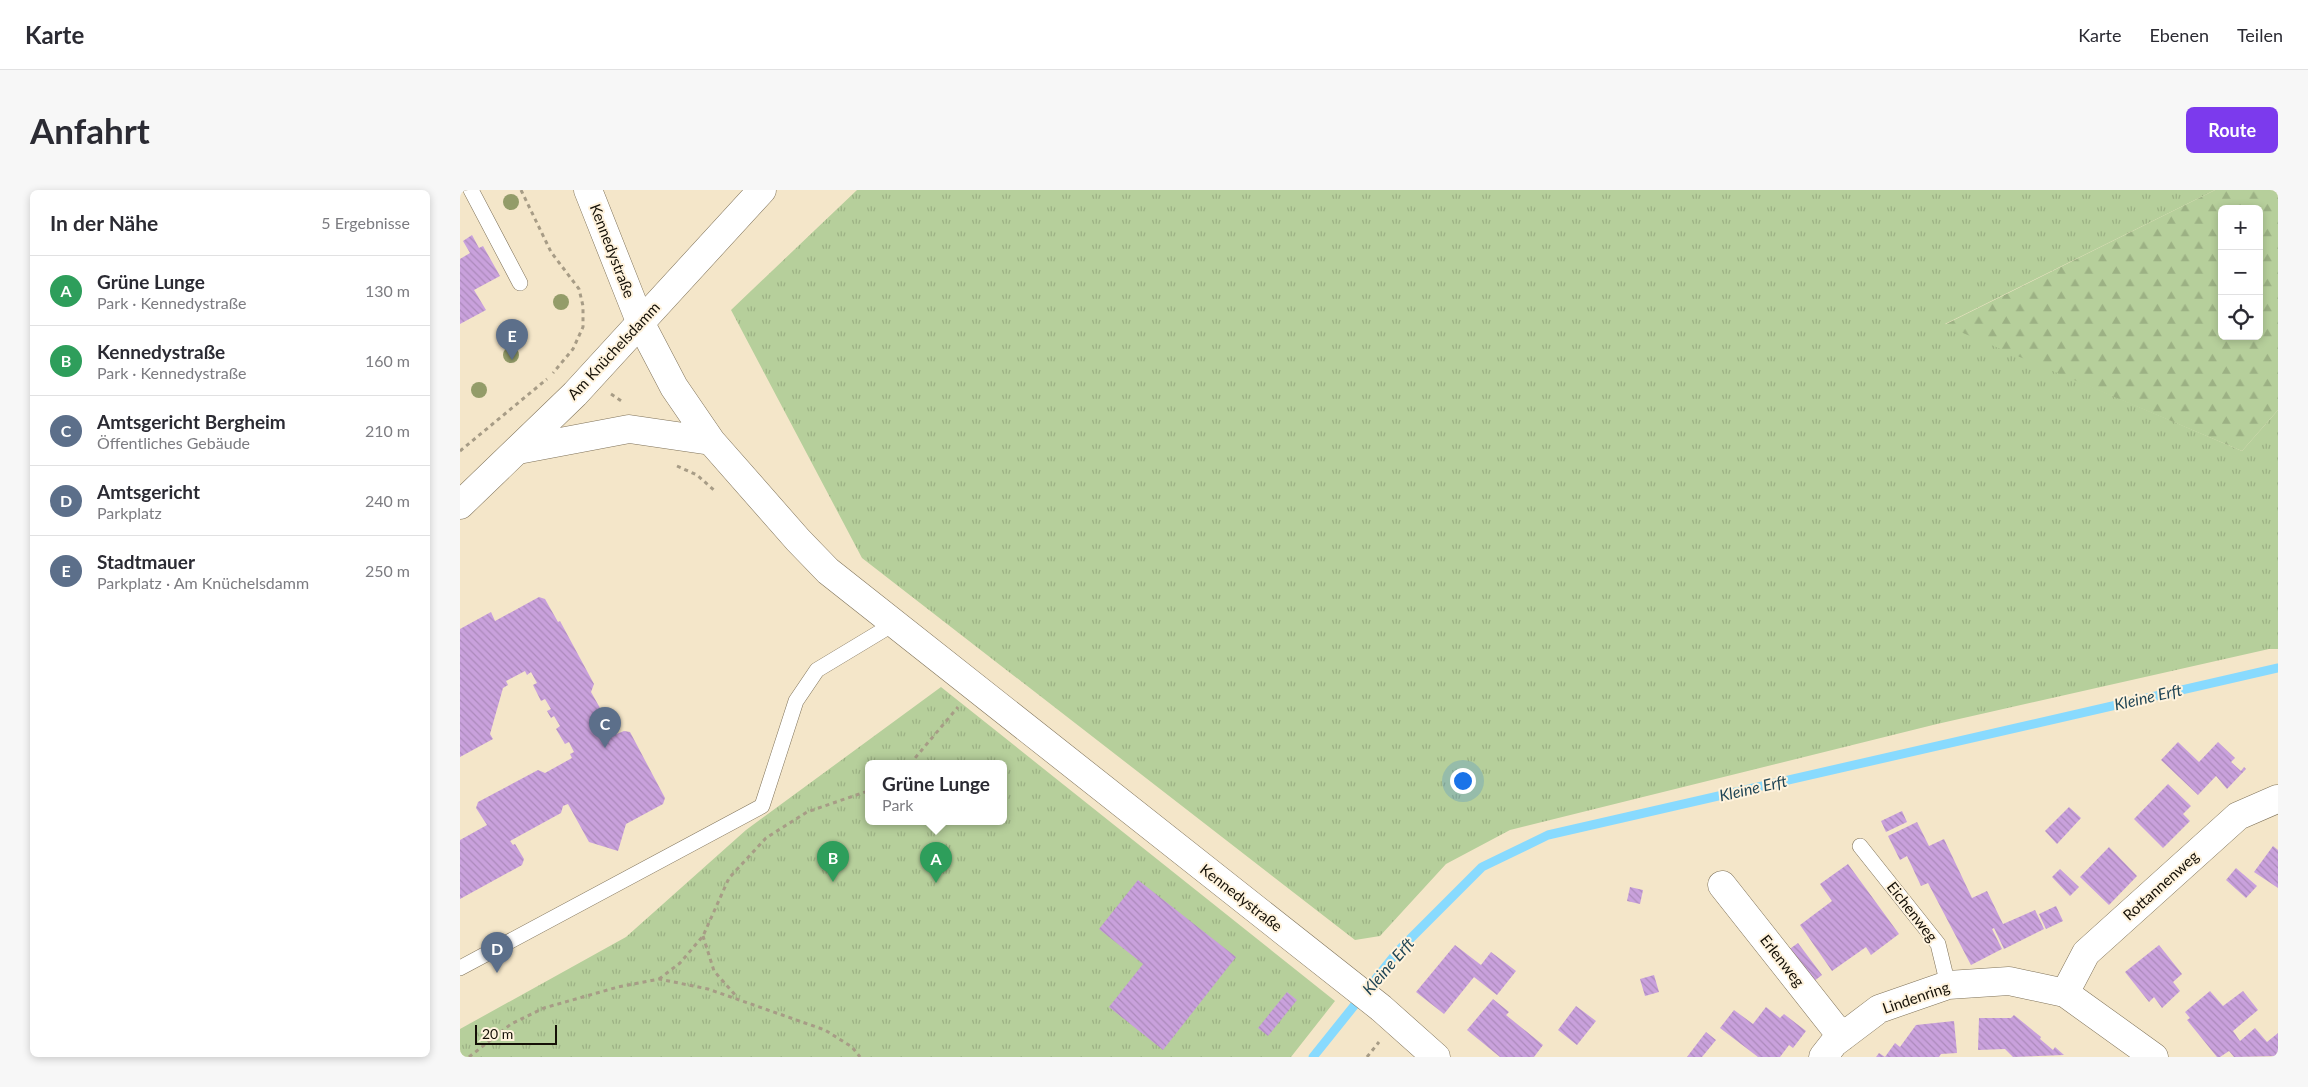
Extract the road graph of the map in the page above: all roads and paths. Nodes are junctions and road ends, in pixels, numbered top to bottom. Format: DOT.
graph roads {
  1 [pos="471,190"];
  2 [pos="521,190"];
  3 [pos="588,190"];
  4 [pos="762,190"];
  5 [pos="520,283"];
  6 [pos="641,324"];
  7 [pos="711,441"];
  8 [pos="518,450"];
  9 [pos="460,451"];
  10 [pos="460,505"];
  11 [pos="895,623"];
  12 [pos="961,703"];
  13 [pos="913,760"];
  14 [pos="865,793"];
  15 [pos="2277,799"];
  16 [pos="1860,846"];
  17 [pos="1722,885"];
  18 [pos="703,936"];
  19 [pos="460,968"];
  20 [pos="659,979"];
  21 [pos="1948,985"];
  22 [pos="2065,993"];
  23 [pos="739,1000"];
  24 [pos="1842,1037"];
  25 [pos="469,1057"];
  26 [pos="860,1057"];
  27 [pos="1436,1057"];
  28 [pos="1823,1057"];
  29 [pos="2154,1057"];
  1 -- 5 [label="lane"];
  2 -- 9 [label="path"];
  3 -- 6 [label="street, Kennedystraße"];
  4 -- 6 [label="street, Am Knüchelsdamm"];
  6 -- 7 [label="street, Kennedystraße"];
  6 -- 8 [label="street, Am Knüchelsdamm"];
  7 -- 8 [label="street"];
  7 -- 11 [label="street, Kennedystraße"];
  8 -- 10 [label="street, Am Knüchelsdamm"];
  11 -- 19 [label="lane"];
  11 -- 27 [label="street, Kennedystraße"];
  12 -- 13 [label="path"];
  14 -- 18 [label="path"];
  15 -- 22 [label="street, Rottannenweg"];
  16 -- 21 [label="lane, Eichenweg"];
  17 -- 24 [label="street, Erlenweg"];
  18 -- 20 [label="path"];
  18 -- 23 [label="path"];
  20 -- 23 [label="path"];
  20 -- 25 [label="path"];
  21 -- 22 [label="street, Lindenring"];
  21 -- 24 [label="street, Lindenring"];
  22 -- 29 [label="street, Lindenring"];
  23 -- 26 [label="path"];
  24 -- 28 [label="street, Lindenring"];
}
